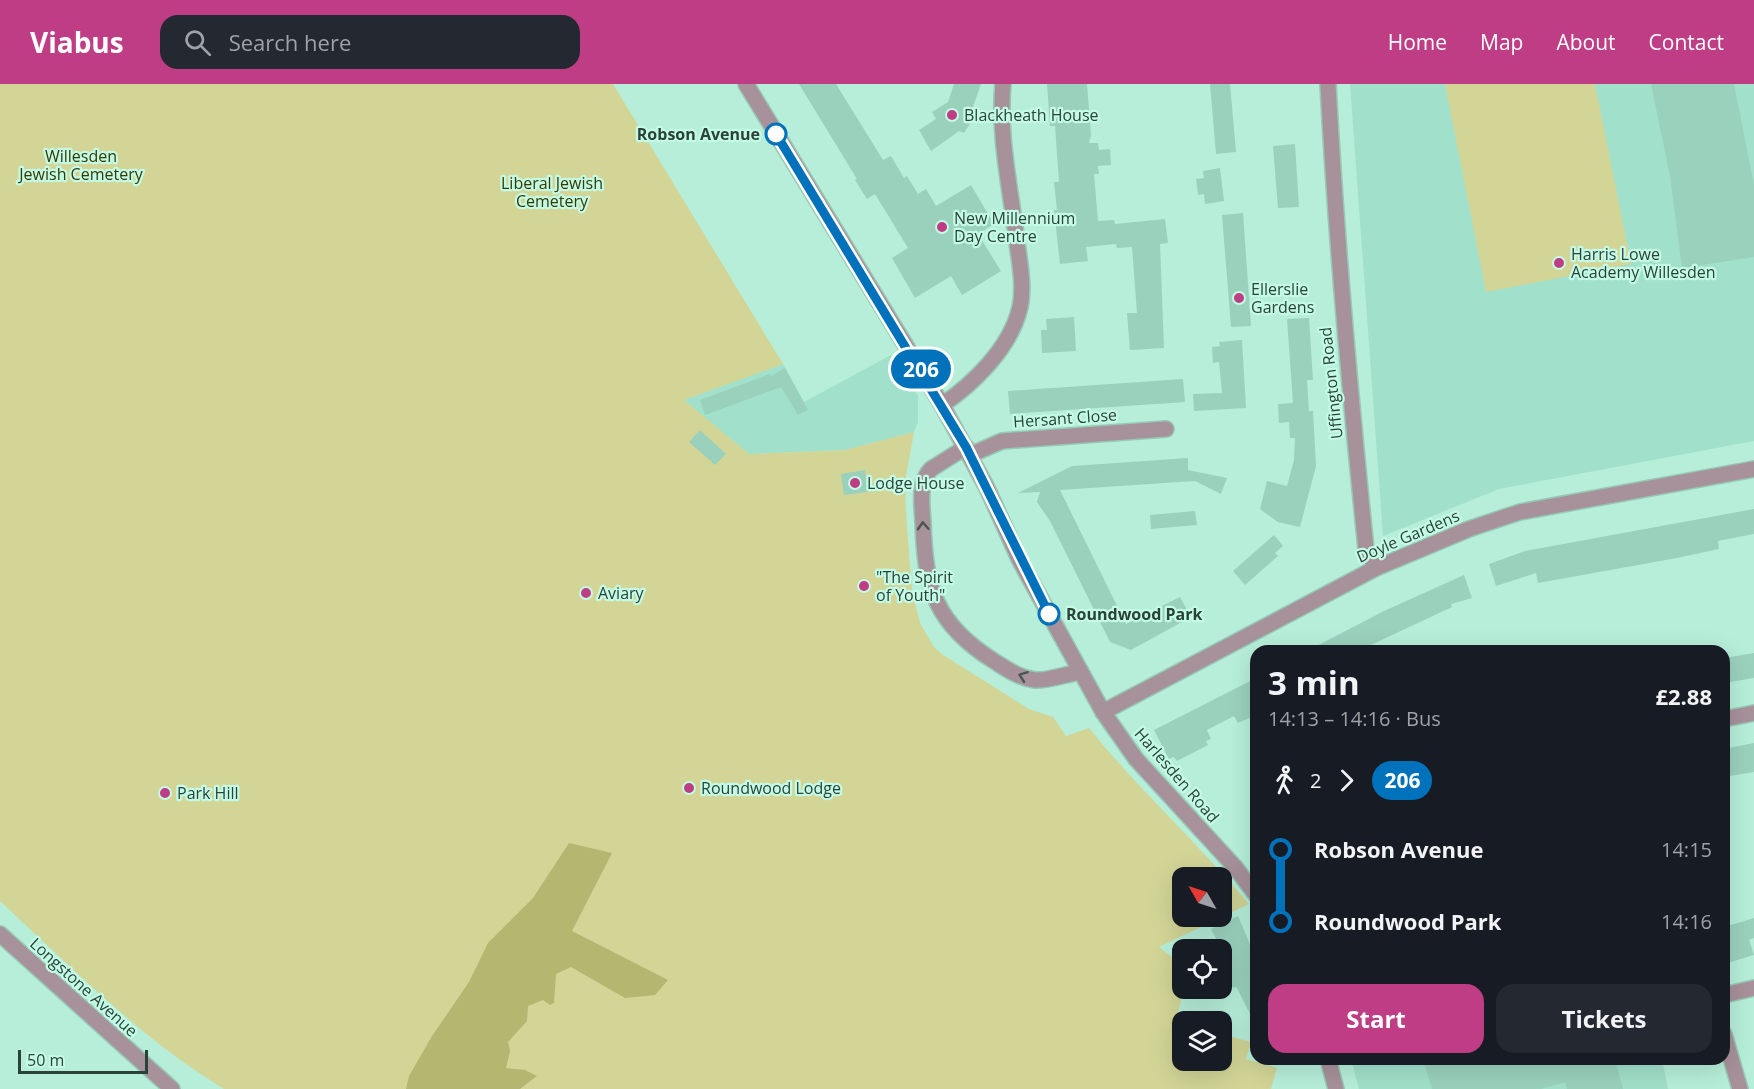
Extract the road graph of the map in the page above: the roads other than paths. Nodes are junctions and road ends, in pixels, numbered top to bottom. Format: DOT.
graph roads {
  1 [pos="746,84"];
  2 [pos="1003,84"];
  3 [pos="1328,84"];
  4 [pos="942,405"];
  5 [pos="1166,429"];
  6 [pos="968,451"];
  7 [pos="1754,469"];
  8 [pos="1376,568"];
  9 [pos="1080,672"];
  10 [pos="1103,711"];
  11 [pos="1754,713"];
  12 [pos="1730,718"];
  13 [pos="1250,888"];
  14 [pos="0,934"];
  15 [pos="1754,988"];
  16 [pos="1730,994"];
  17 [pos="1730,1055"];
  18 [pos="1330,1065"];
  19 [pos="172,1089"];
  20 [pos="1336,1089"];
  21 [pos="1740,1089"];
  1 -- 4 [label="street"];
  2 -- 4 [label="street"];
  3 -- 8 [label="street, Uffington Road"];
  4 -- 6 [label="street, Harlesden Road"];
  5 -- 6 [label="street, Hersant Close"];
  6 -- 9 [label="street, Harlesden Road"];
  9 -- 6 [label="street, one-way"];
  7 -- 8 [label="street, Doyle Gardens"];
  8 -- 10 [label="street, Doyle Gardens"];
  9 -- 10 [label="street, Harlesden Road"];
  10 -- 13 [label="street, Harlesden Road"];
  11 -- 12 [label="street"];
  14 -- 19 [label="street, Longstone Avenue"];
  15 -- 16 [label="street"];
  17 -- 21 [label="street"];
  18 -- 20 [label="street"];
}
